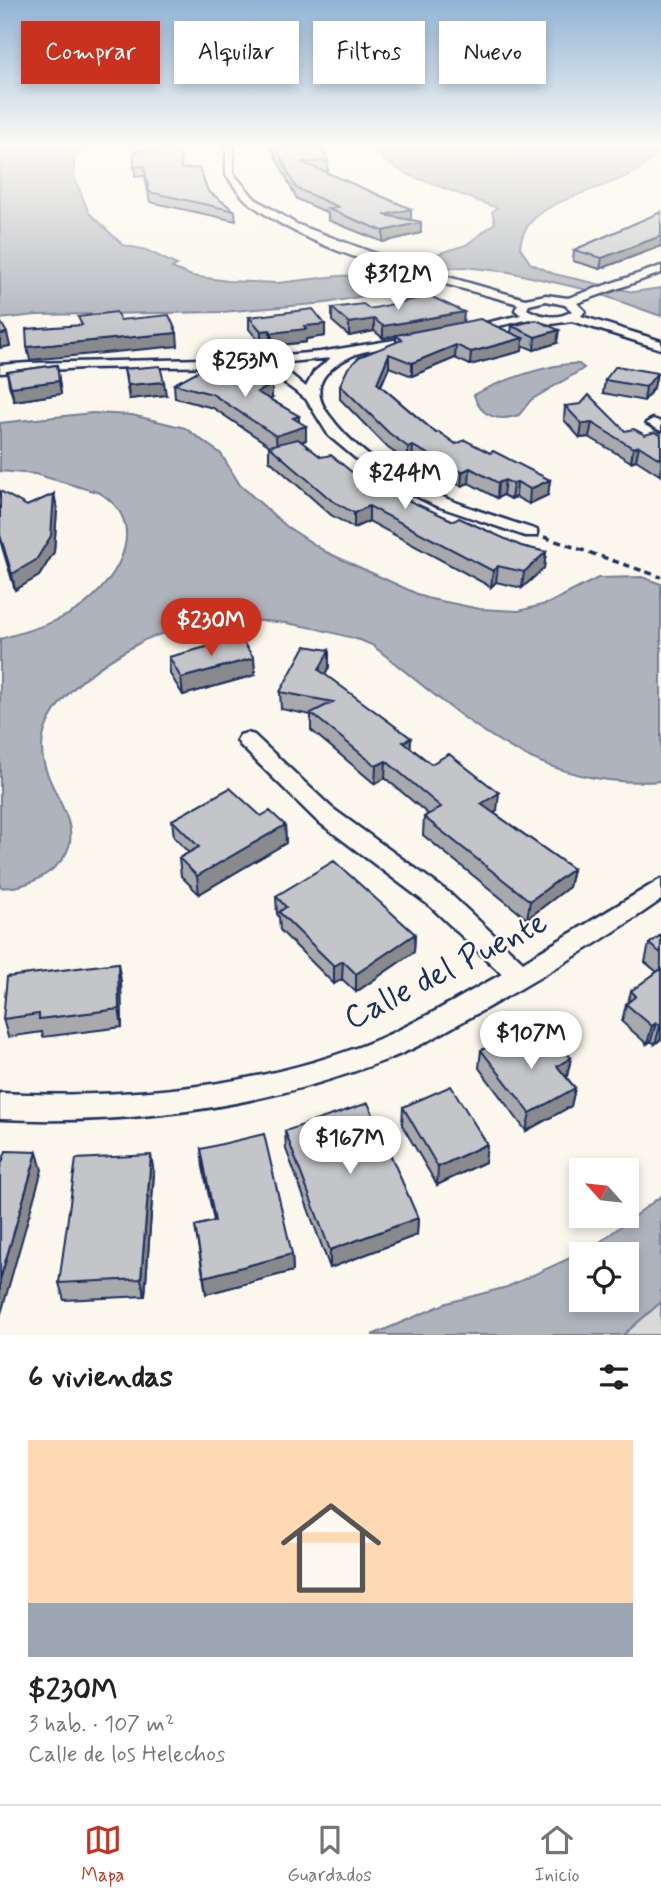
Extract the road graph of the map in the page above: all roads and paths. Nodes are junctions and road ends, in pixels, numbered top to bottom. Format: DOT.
graph roads {
  1 [pos="261,206"];
  2 [pos="661,269"];
  3 [pos="525,302"];
  4 [pos="569,302"];
  5 [pos="530,316"];
  6 [pos="573,317"];
  7 [pos="459,332"];
  8 [pos="421,340"];
  9 [pos="661,345"];
  10 [pos="358,351"];
  11 [pos="228,363"];
  12 [pos="0,369"];
  13 [pos="310,396"];
  14 [pos="531,533"];
  15 [pos="661,577"];
  16 [pos="247,740"];
  17 [pos="661,888"];
  18 [pos="521,976"];
  19 [pos="0,1105"];
  1 -- 3 [label="street"];
  2 -- 4 [label="street"];
  3 -- 4 [label="street"];
  3 -- 5 [label="street"];
  4 -- 6 [label="street"];
  5 -- 6 [label="street"];
  5 -- 7 [label="street"];
  6 -- 9 [label="street"];
  8 -- 10 [label="street"];
  10 -- 11 [label="street"];
  10 -- 13 [label="street"];
  11 -- 12 [label="street"];
  11 -- 13 [label="street"];
  13 -- 14 [label="street"];
  14 -- 15 [label="path"];
  16 -- 18 [label="street"];
  17 -- 18 [label="street, Calle del Puente"];
  18 -- 19 [label="street, Calle del Puente"];
}
